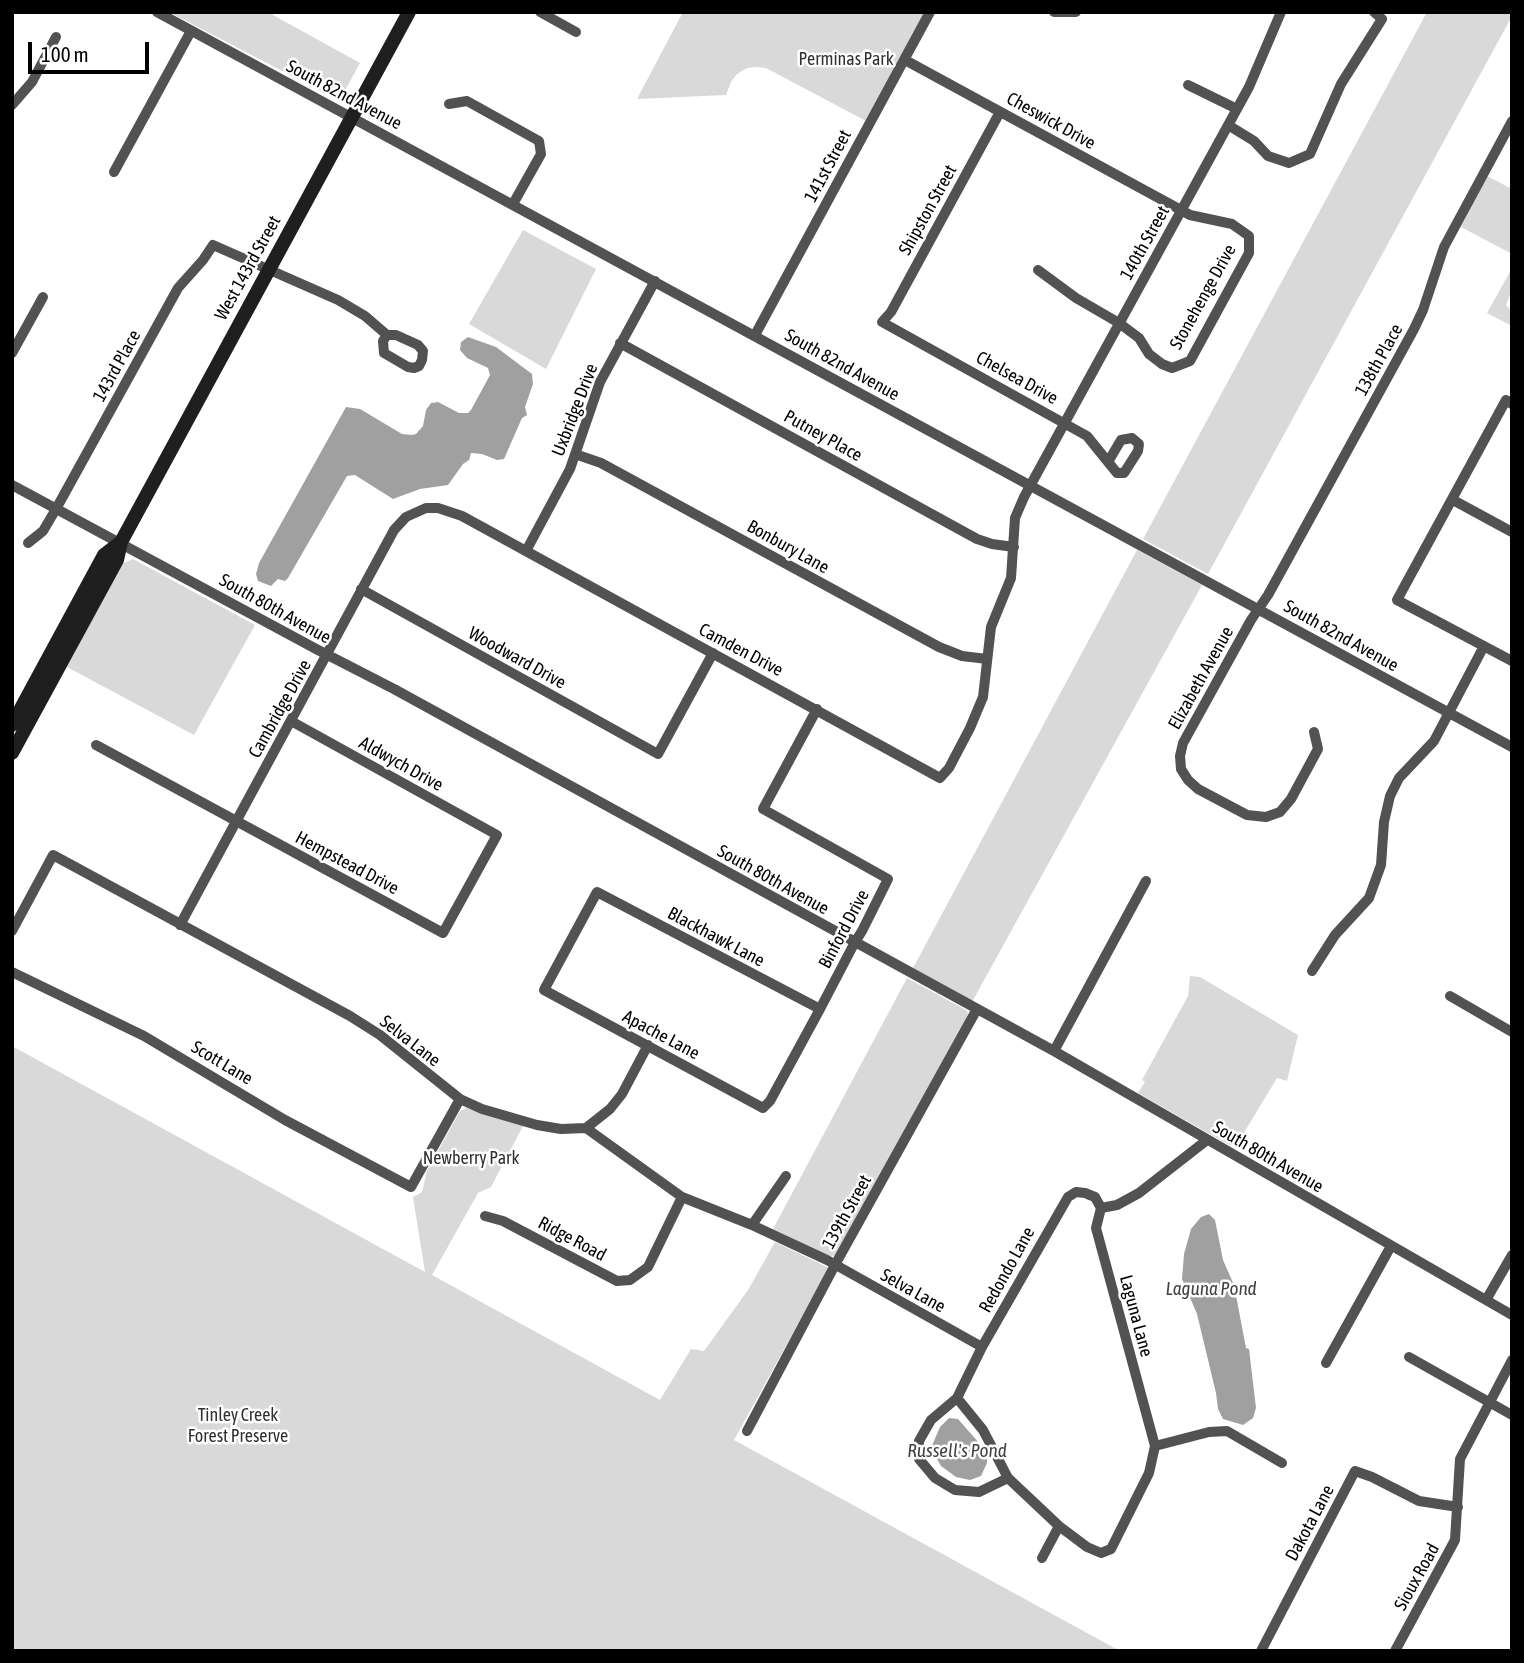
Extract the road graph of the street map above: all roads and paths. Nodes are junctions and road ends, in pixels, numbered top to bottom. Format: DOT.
graph roads {
  1 [pos="157,12"];
  2 [pos="409,12"];
  3 [pos="540,12"];
  4 [pos="930,12"];
  5 [pos="1054,12"];
  6 [pos="1076,12"];
  7 [pos="1281,12"];
  8 [pos="1374,12"];
  9 [pos="191,31"];
  10 [pos="576,32"];
  11 [pos="56,37"];
  12 [pos="905,60"];
  13 [pos="1188,85"];
  14 [pos="12,104"];
  15 [pos="449,104"];
  16 [pos="1237,109"];
  17 [pos="1000,112"];
  18 [pos="352,117"];
  19 [pos="1512,121"];
  20 [pos="1228,125"];
  21 [pos="114,172"];
  22 [pos="513,204"];
  23 [pos="1181,210"];
  24 [pos="268,270"];
  25 [pos="1038,270"];
  26 [pos="655,281"];
  27 [pos="43,298"];
  28 [pos="883,322"];
  29 [pos="1119,323"];
  30 [pos="387,335"];
  31 [pos="755,335"];
  32 [pos="620,344"];
  33 [pos="12,353"];
  34 [pos="1509,402"];
  35 [pos="1065,423"];
  36 [pos="575,454"];
  37 [pos="1108,462"];
  38 [pos="12,485"];
  39 [pos="1030,485"];
  40 [pos="1453,500"];
  41 [pos="56,509"];
  42 [pos="1512,532"];
  43 [pos="121,542"];
  44 [pos="28,543"];
  45 [pos="1014,547"];
  46 [pos="526,551"];
  47 [pos="361,589"];
  48 [pos="1259,608"];
  49 [pos="1484,646"];
  50 [pos="713,653"];
  51 [pos="327,655"];
  52 [pos="987,659"];
  53 [pos="1512,661"];
  54 [pos="817,709"];
  55 [pos="1448,712"];
  56 [pos="291,721"];
  57 [pos="12,725"];
  58 [pos="1314,732"];
  59 [pos="96,745"];
  60 [pos="1512,747"];
  61 [pos="12,753"];
  62 [pos="236,821"];
  63 [pos="1146,881"];
  64 [pos="180,925"];
  65 [pos="12,931"];
  66 [pos="443,933"];
  67 [pos="855,942"];
  68 [pos="1312,971"];
  69 [pos="12,972"];
  70 [pos="544,990"];
  71 [pos="1450,996"];
  72 [pos="820,1009"];
  73 [pos="978,1009"];
  74 [pos="1512,1032"];
  75 [pos="648,1045"];
  76 [pos="1054,1051"];
  77 [pos="460,1099"];
  78 [pos="763,1108"];
  79 [pos="586,1128"];
  80 [pos="1207,1140"];
  81 [pos="786,1177"];
  82 [pos="682,1197"];
  83 [pos="1101,1208"];
  84 [pos="485,1216"];
  85 [pos="752,1225"];
  86 [pos="1391,1246"];
  87 [pos="1512,1255"];
  88 [pos="835,1265"];
  89 [pos="1486,1300"];
  90 [pos="1512,1315"];
  91 [pos="982,1347"];
  92 [pos="1409,1357"];
  93 [pos="1512,1360"];
  94 [pos="1326,1363"];
  95 [pos="957,1398"];
  96 [pos="1489,1402"];
  97 [pos="1512,1415"];
  98 [pos="747,1431"];
  99 [pos="1155,1446"];
  100 [pos="1282,1463"];
  101 [pos="1008,1478"];
  102 [pos="1458,1507"];
  103 [pos="1059,1526"];
  104 [pos="1042,1558"];
  105 [pos="1261,1651"];
  106 [pos="1395,1651"];
  1 -- 9 [label="street, South 82nd Avenue"];
  2 -- 18 [label="main road, West 143rd Street"];
  3 -- 10 [label="street"];
  4 -- 12 [label="street, 141st Street"];
  5 -- 6 [label="street"];
  7 -- 16 [label="street, 140th Street"];
  8 -- 20 [label="street"];
  9 -- 18 [label="street, South 82nd Avenue"];
  9 -- 21 [label="street"];
  11 -- 14 [label="street"];
  12 -- 17 [label="street, Cheswick Drive"];
  12 -- 31 [label="street, 141st Street"];
  13 -- 16 [label="street"];
  15 -- 22 [label="street"];
  16 -- 20 [label="street, 140th Street"];
  17 -- 23 [label="street, Cheswick Drive"];
  17 -- 28 [label="street, Shipston Street"];
  18 -- 22 [label="street, South 82nd Avenue"];
  18 -- 24 [label="main road, West 143rd Street"];
  19 -- 48 [label="street, 138th Place"];
  20 -- 23 [label="street, 140th Street"];
  22 -- 26 [label="street, South 82nd Avenue"];
  23 -- 29 [label="street, 140th Street"];
  23 -- 29 [label="street, Stonehenge Drive"];
  24 -- 30 [label="street"];
  24 -- 41 [label="street, 143rd Place"];
  24 -- 43 [label="main road, West 143rd Street"];
  25 -- 29 [label="street"];
  26 -- 31 [label="street, South 82nd Avenue"];
  26 -- 32 [label="street, Uxbridge Drive"];
  27 -- 33 [label="street"];
  28 -- 35 [label="street, Chelsea Drive"];
  29 -- 35 [label="street, 140th Street"];
  30 -- 30 [label="street"];
  31 -- 39 [label="street, South 82nd Avenue"];
  32 -- 36 [label="street, Uxbridge Drive"];
  32 -- 45 [label="street, Putney Place"];
  34 -- 40 [label="street"];
  35 -- 37 [label="street, Chelsea Drive"];
  35 -- 39 [label="street, 140th Street"];
  36 -- 46 [label="street, Uxbridge Drive"];
  36 -- 52 [label="street, Bonbury Lane"];
  37 -- 37 [label="street, Chelsea Drive"];
  38 -- 41 [label="street, South 80th Avenue"];
  39 -- 45 [label="street"];
  39 -- 48 [label="street, South 82nd Avenue"];
  40 -- 42 [label="street"];
  40 -- 49 [label="street"];
  41 -- 43 [label="street, South 80th Avenue"];
  41 -- 44 [label="street, 143rd Place"];
  43 -- 51 [label="street, South 80th Avenue"];
  43 -- 57 [label="main road, West 143rd Street"];
  43 -- 61 [label="main road, West 143rd Street"];
  45 -- 52 [label="street"];
  46 -- 47 [label="street, Cambridge Drive"];
  46 -- 50 [label="street, Camden Drive"];
  47 -- 50 [label="street, Woodward Drive"];
  47 -- 51 [label="street, Cambridge Drive"];
  48 -- 55 [label="street, South 82nd Avenue"];
  48 -- 58 [label="street, Elizabeth Avenue"];
  49 -- 53 [label="street"];
  49 -- 55 [label="street"];
  50 -- 54 [label="street, Camden Drive"];
  51 -- 56 [label="street, Cambridge Drive"];
  51 -- 67 [label="street, South 80th Avenue"];
  52 -- 54 [label="street, Camden Drive"];
  54 -- 67 [label="street, Binford Drive"];
  55 -- 60 [label="street, South 82nd Avenue"];
  55 -- 68 [label="street"];
  56 -- 62 [label="street, Cambridge Drive"];
  56 -- 66 [label="street, Aldwych Drive"];
  59 -- 62 [label="street, Hempstead Drive"];
  62 -- 64 [label="street, Cambridge Drive"];
  62 -- 66 [label="street, Hempstead Drive"];
  63 -- 76 [label="street"];
  64 -- 65 [label="street, Selva Lane"];
  64 -- 77 [label="street, Selva Lane"];
  67 -- 72 [label="street, Binford Drive"];
  67 -- 73 [label="street, South 80th Avenue"];
  69 -- 77 [label="street, Scott Lane"];
  70 -- 72 [label="street, Blackhawk Lane"];
  70 -- 75 [label="street, Apache Lane"];
  71 -- 74 [label="street"];
  72 -- 78 [label="street, Binford Drive"];
  73 -- 76 [label="street, South 80th Avenue"];
  73 -- 88 [label="street, 139th Street"];
  75 -- 78 [label="street, Apache Lane"];
  75 -- 79 [label="street"];
  76 -- 80 [label="street, South 80th Avenue"];
  77 -- 79 [label="street, Selva Lane"];
  79 -- 82 [label="street, Selva Lane"];
  80 -- 83 [label="street"];
  80 -- 86 [label="street, South 80th Avenue"];
  81 -- 85 [label="street"];
  82 -- 84 [label="street, Ridge Road"];
  82 -- 85 [label="street, Selva Lane"];
  83 -- 91 [label="street, Redondo Lane"];
  83 -- 99 [label="street, Laguna Lane"];
  85 -- 88 [label="street, Selva Lane"];
  86 -- 89 [label="street, South 80th Avenue"];
  86 -- 94 [label="street"];
  87 -- 89 [label="street"];
  88 -- 91 [label="street, Selva Lane"];
  88 -- 98 [label="street, 139th Street"];
  89 -- 90 [label="street, South 80th Avenue"];
  91 -- 95 [label="street, Redondo Lane"];
  92 -- 96 [label="street"];
  93 -- 96 [label="street, Sioux Road"];
  95 -- 101 [label="street"];
  95 -- 101 [label="street, Redondo Lane"];
  96 -- 97 [label="street"];
  96 -- 102 [label="street, Sioux Road"];
  99 -- 100 [label="street"];
  99 -- 103 [label="street"];
  101 -- 103 [label="street"];
  102 -- 105 [label="street, Dakota Lane"];
  102 -- 106 [label="street, Sioux Road"];
  103 -- 104 [label="street"];
}
